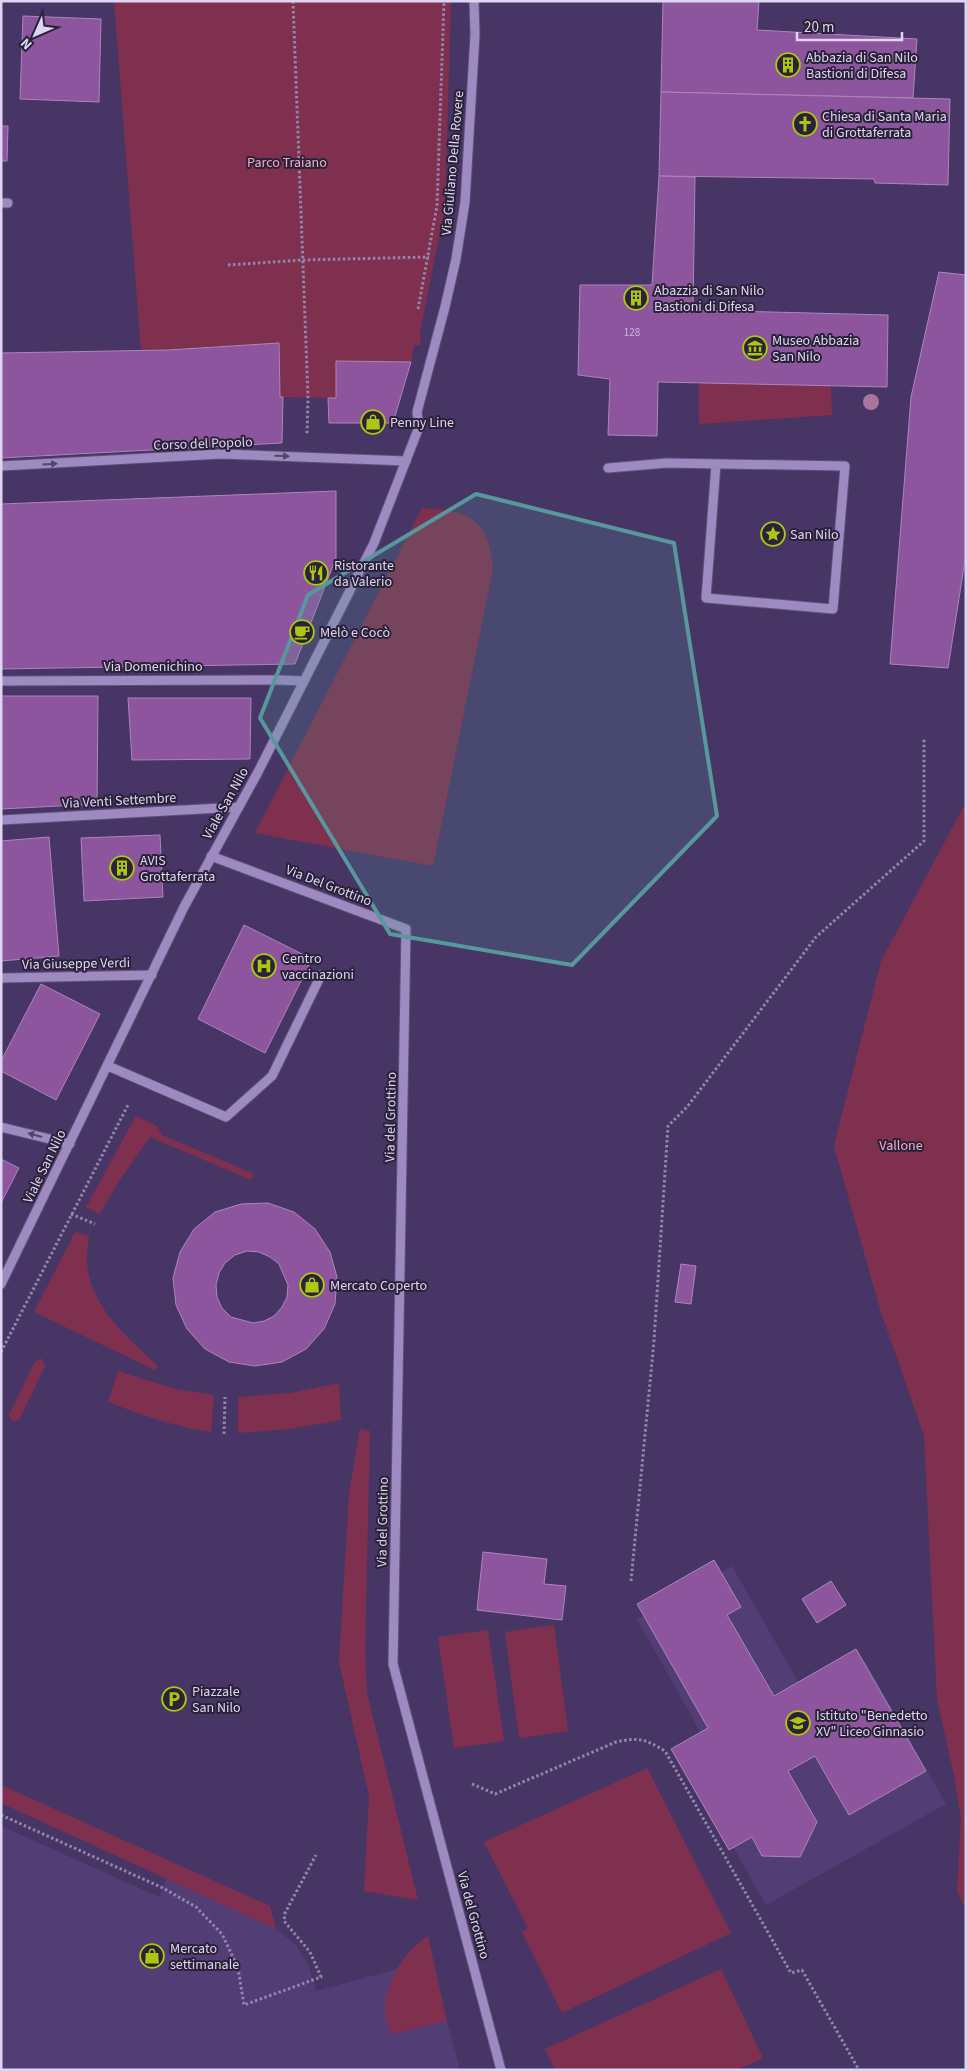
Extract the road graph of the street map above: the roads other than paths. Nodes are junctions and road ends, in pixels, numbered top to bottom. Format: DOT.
graph roads {
  1 [pos="474,1"];
  2 [pos="416,412"];
  3 [pos="406,461"];
  4 [pos="716,464"];
  5 [pos="1,466"];
  6 [pos="608,468"];
  7 [pos="1,680"];
  8 [pos="304,682"];
  9 [pos="239,807"];
  10 [pos="1,820"];
  11 [pos="212,856"];
  12 [pos="406,961"];
  13 [pos="152,975"];
  14 [pos="322,975"];
  15 [pos="1,978"];
  16 [pos="108,1066"];
  17 [pos="1,1126"];
  18 [pos="70,1144"];
  19 [pos="1,1284"];
  20 [pos="501,2070"];
  1 -- 2 [label="street, Via Giuliano Della Rovere"];
  2 -- 3 [label="street, Viale San Nilo"];
  5 -- 3 [label="street, Corso del Popolo, one-way"];
  3 -- 8 [label="street, Viale San Nilo"];
  4 -- 4 [label="street"];
  4 -- 6 [label="street"];
  7 -- 8 [label="street, Via Domenichino"];
  8 -- 9 [label="street, Viale San Nilo"];
  9 -- 10 [label="street, Via Venti Settembre"];
  9 -- 11 [label="street, Viale San Nilo"];
  11 -- 12 [label="street, Via Del Grottino"];
  11 -- 13 [label="street, Viale San Nilo"];
  12 -- 20 [label="street, Via del Grottino"];
  13 -- 15 [label="street, Via Giuseppe Verdi"];
  13 -- 16 [label="street, Viale San Nilo"];
  14 -- 16 [label="street"];
  16 -- 18 [label="street, Viale San Nilo"];
  18 -- 17 [label="street, one-way"];
  18 -- 19 [label="street, Viale San Nilo"];
}
